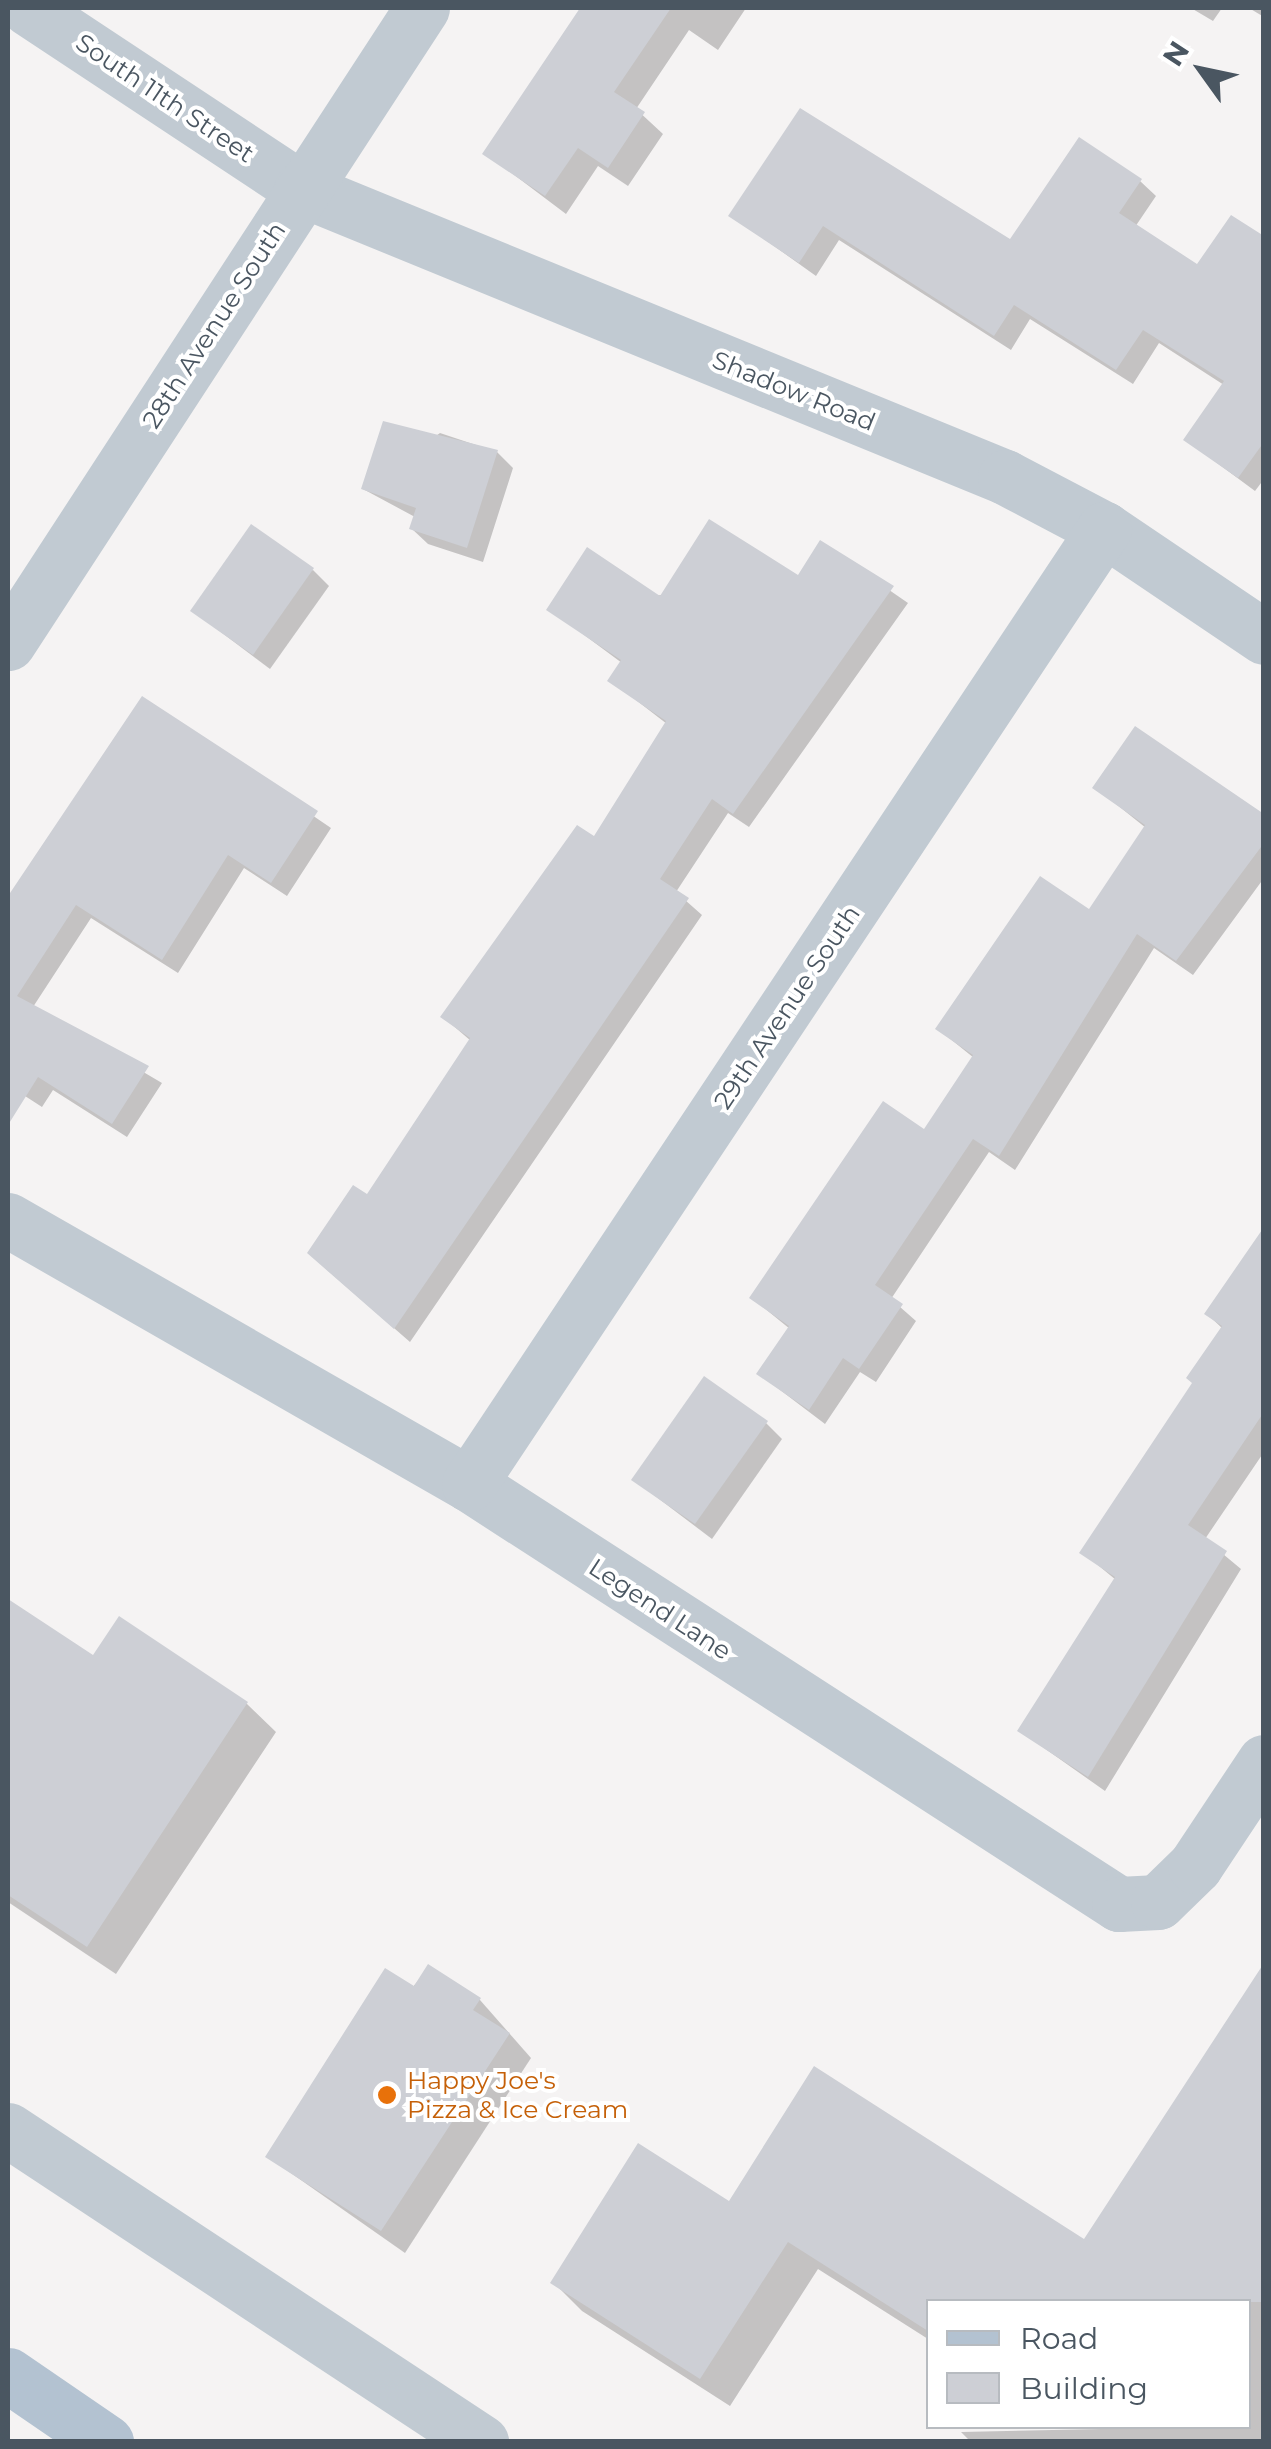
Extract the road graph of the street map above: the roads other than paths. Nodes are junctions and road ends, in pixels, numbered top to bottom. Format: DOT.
graph roads {
  1 [pos="28,8"];
  2 [pos="422,8"];
  3 [pos="301,189"];
  4 [pos="1104,529"];
  5 [pos="1264,637"];
  6 [pos="8,644"];
  7 [pos="8,1220"];
  8 [pos="469,1484"];
  9 [pos="1264,1762"];
  10 [pos="8,2130"];
  11 [pos="8,2375"];
  12 [pos="106,2442"];
  13 [pos="482,2442"];
  1 -- 3 [label="street, South 11th Street"];
  2 -- 3 [label="street, 28th Avenue South"];
  3 -- 4 [label="street, Shadow Road"];
  3 -- 6 [label="street, 28th Avenue South"];
  4 -- 5 [label="street, Shadow Road"];
  4 -- 8 [label="street, 29th Avenue South"];
  7 -- 8 [label="street, Legend Lane"];
  8 -- 9 [label="street, Legend Lane"];
  10 -- 13 [label="street"];
  11 -- 12 [label="main road"];
}
